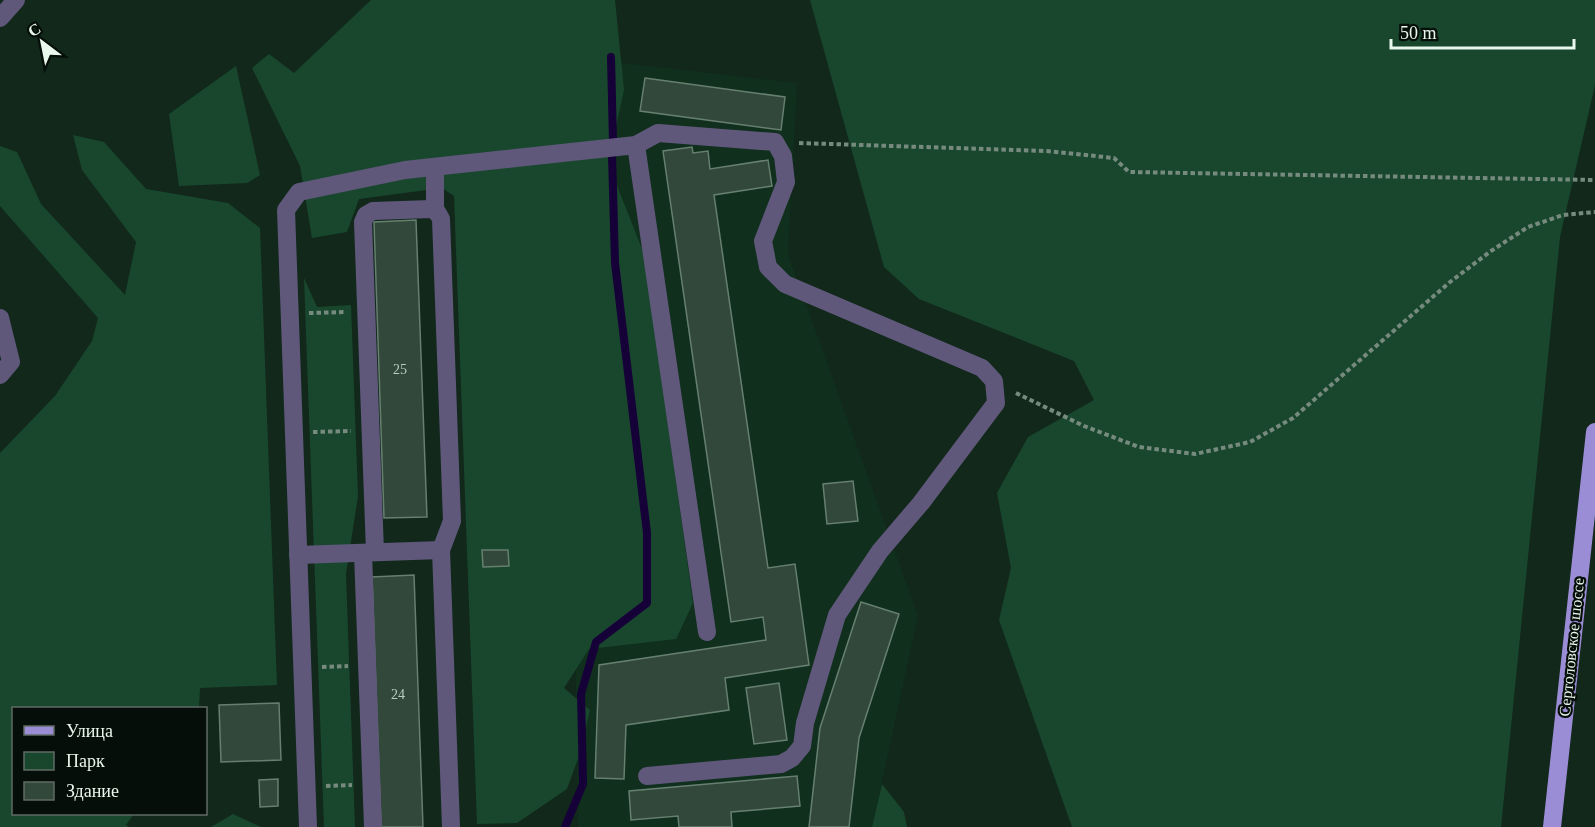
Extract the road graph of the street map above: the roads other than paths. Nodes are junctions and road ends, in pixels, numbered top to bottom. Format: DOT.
graph roads {
  1 [pos="16,0"];
  2 [pos="0,18"];
  3 [pos="636,145"];
  4 [pos="435,167"];
  5 [pos="435,211"];
  6 [pos="0,318"];
  7 [pos="0,375"];
  8 [pos="1595,432"];
  9 [pos="441,550"];
  10 [pos="369,552"];
  11 [pos="298,555"];
  12 [pos="707,632"];
  13 [pos="647,776"];
  14 [pos="308,827"];
  15 [pos="373,827"];
  16 [pos="451,827"];
  17 [pos="1552,827"];
  1 -- 2 [label="street"];
  3 -- 4 [label="street"];
  3 -- 12 [label="street"];
  3 -- 13 [label="street"];
  4 -- 5 [label="street"];
  4 -- 11 [label="street"];
  5 -- 9 [label="street"];
  5 -- 10 [label="street"];
  6 -- 7 [label="street"];
  8 -- 17 [label="main road, Сертоловское шоссе"];
  9 -- 10 [label="street"];
  9 -- 16 [label="street"];
  10 -- 11 [label="street"];
  10 -- 15 [label="street"];
  11 -- 14 [label="street"];
}
